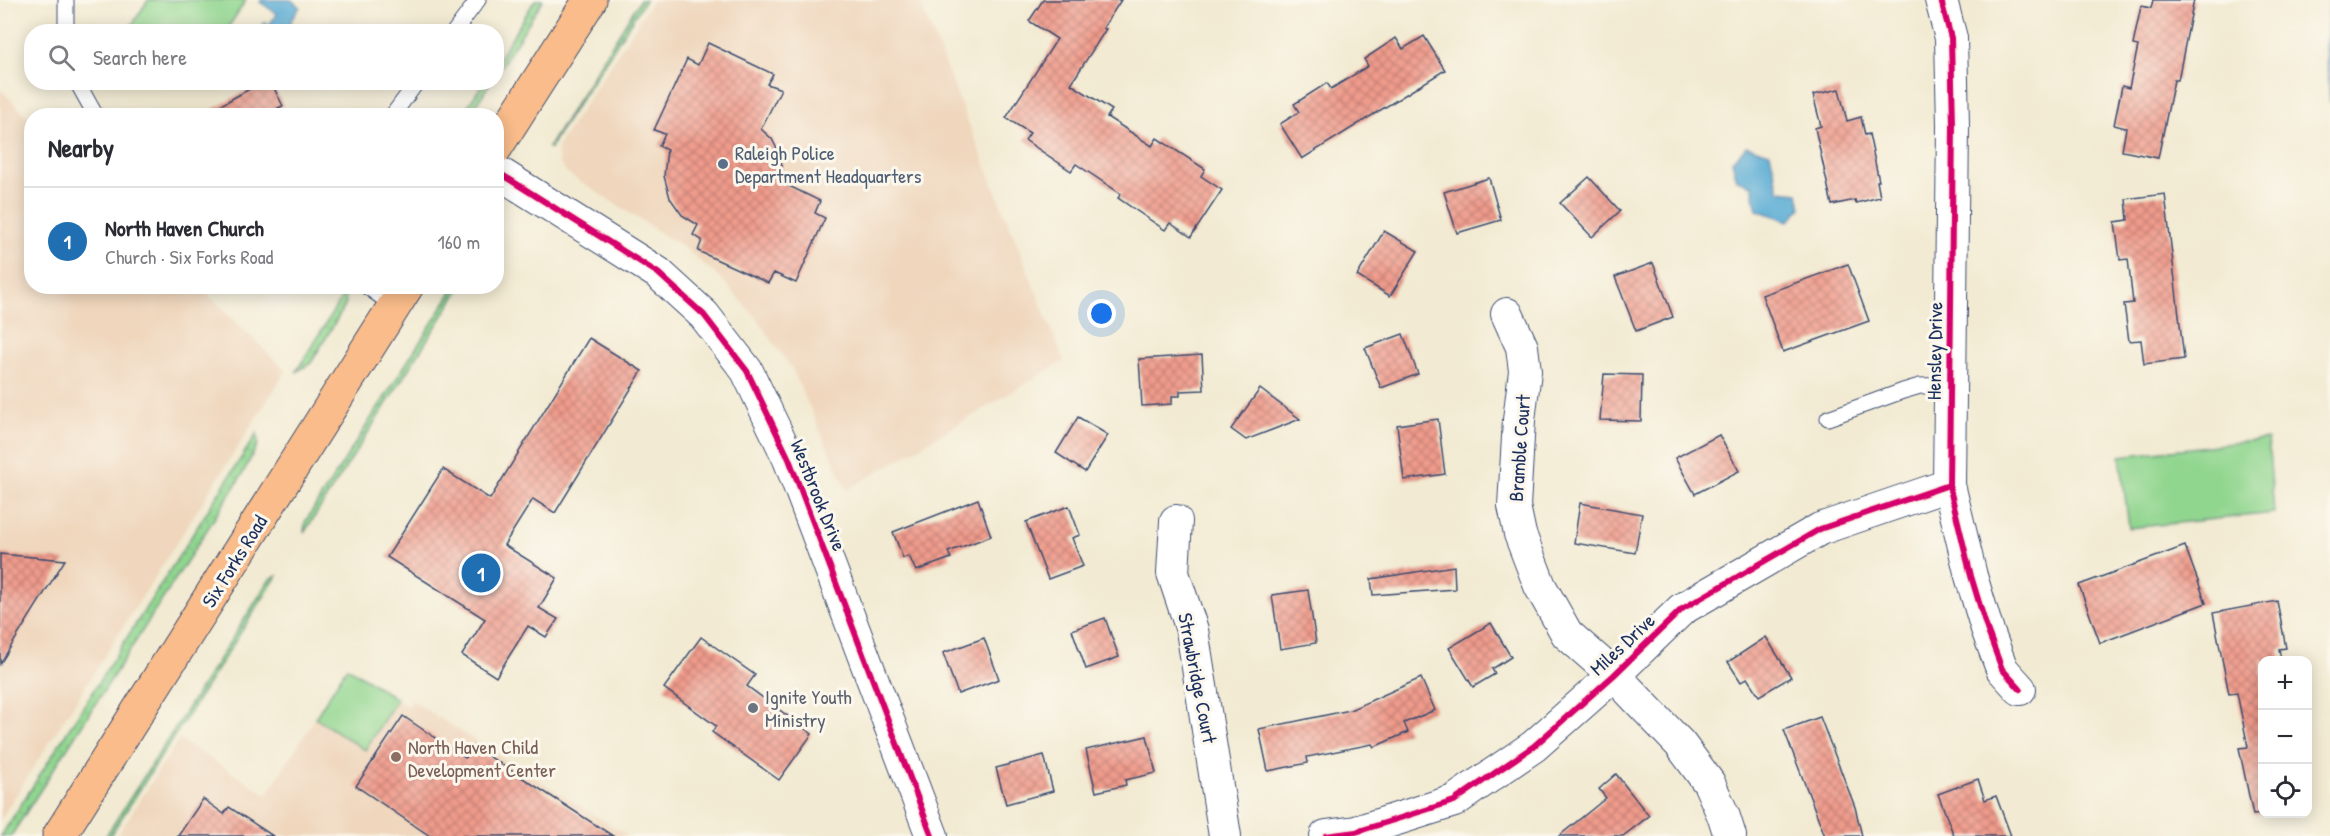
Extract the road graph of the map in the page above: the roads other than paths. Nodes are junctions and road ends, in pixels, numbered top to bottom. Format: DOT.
graph roads {
  1 [pos="66,0"];
  2 [pos="478,0"];
  3 [pos="590,0"];
  4 [pos="1941,0"];
  5 [pos="66,24"];
  6 [pos="460,24"];
  7 [pos="81,90"];
  8 [pos="411,90"];
  9 [pos="92,108"];
  10 [pos="398,108"];
  11 [pos="504,134"];
  12 [pos="504,176"];
  13 [pos="401,296"];
  14 [pos="1507,314"];
  15 [pos="1950,385"];
  16 [pos="1828,418"];
  17 [pos="1949,485"];
  18 [pos="1176,521"];
  19 [pos="1614,675"];
  20 [pos="2020,689"];
  21 [pos="59,836"];
  22 [pos="932,836"];
  23 [pos="1225,836"];
  24 [pos="1326,836"];
  25 [pos="1730,836"];
  1 -- 5 [label="lane"];
  2 -- 6 [label="lane"];
  3 -- 11 [label="main road"];
  4 -- 15 [label="street, Hensley Drive"];
  7 -- 9 [label="lane"];
  8 -- 10 [label="lane"];
  12 -- 22 [label="street, Westbrook Drive"];
  13 -- 21 [label="main road, Six Forks Road"];
  14 -- 19 [label="street, Bramble Court"];
  15 -- 16 [label="lane"];
  15 -- 17 [label="street, Hensley Drive"];
  17 -- 19 [label="street, Miles Drive"];
  17 -- 20 [label="street, Hensley Drive"];
  18 -- 23 [label="street, Strawbridge Court"];
  19 -- 24 [label="street, Miles Drive"];
  19 -- 25 [label="street, Bramble Court"];
}
